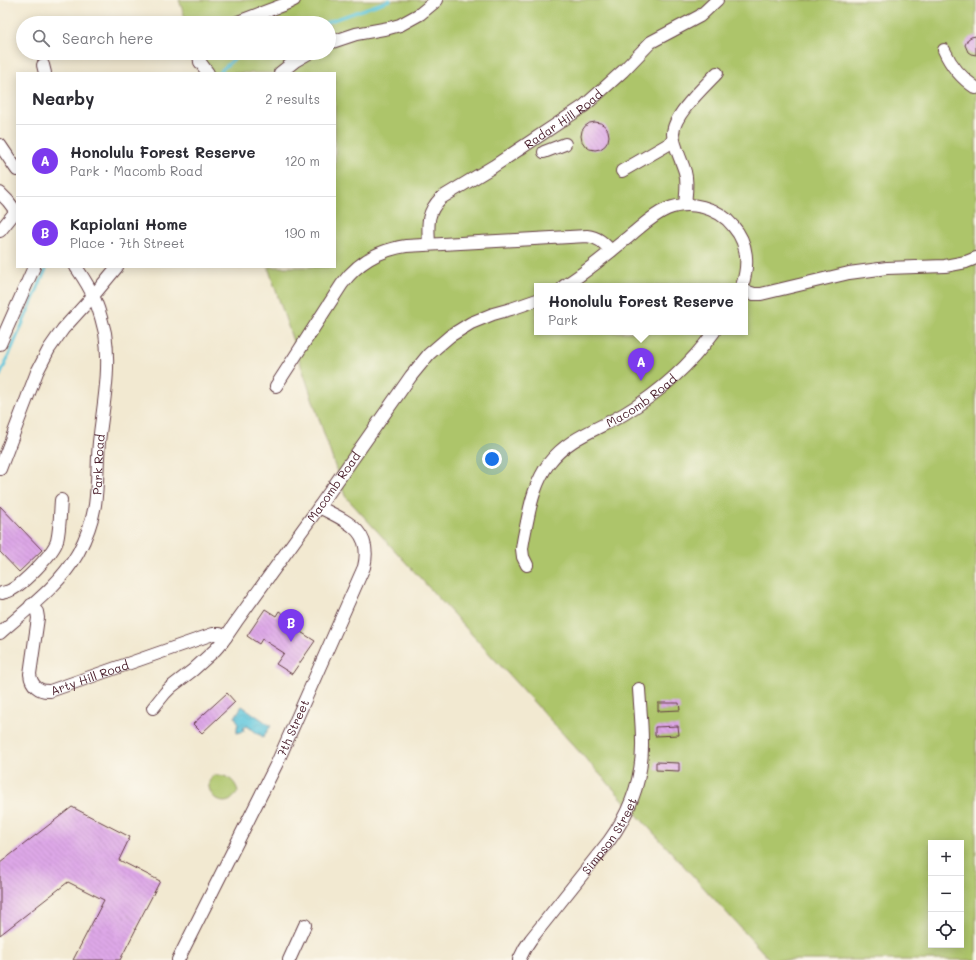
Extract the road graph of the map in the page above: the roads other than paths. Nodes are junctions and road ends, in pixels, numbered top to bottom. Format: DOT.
graph roads {
  1 [pos="294,0"];
  2 [pos="437,0"];
  3 [pos="716,0"];
  4 [pos="255,16"];
  5 [pos="336,41"];
  6 [pos="944,50"];
  7 [pos="200,60"];
  8 [pos="297,60"];
  9 [pos="206,71"];
  10 [pos="281,72"];
  11 [pos="717,73"];
  12 [pos="976,88"];
  13 [pos="538,137"];
  14 [pos="674,141"];
  15 [pos="0,145"];
  16 [pos="555,148"];
  17 [pos="16,169"];
  18 [pos="622,171"];
  19 [pos="0,194"];
  20 [pos="685,205"];
  21 [pos="16,211"];
  22 [pos="16,213"];
  23 [pos="0,231"];
  24 [pos="429,244"];
  25 [pos="611,251"];
  26 [pos="976,258"];
  27 [pos="34,268"];
  28 [pos="77,268"];
  29 [pos="116,268"];
  30 [pos="569,283"];
  31 [pos="743,283"];
  32 [pos="748,292"];
  33 [pos="93,296"];
  34 [pos="534,301"];
  35 [pos="712,335"];
  36 [pos="0,344"];
  37 [pos="276,386"];
  38 [pos="0,469"];
  39 [pos="61,500"];
  40 [pos="319,507"];
  41 [pos="527,566"];
  42 [pos="1,595"];
  43 [pos="32,605"];
  44 [pos="0,633"];
  45 [pos="226,637"];
  46 [pos="639,689"];
  47 [pos="153,708"];
  48 [pos="305,925"];
  49 [pos="178,960"];
  50 [pos="289,960"];
  51 [pos="519,960"];
  1 -- 4 [label="street"];
  2 -- 5 [label="street"];
  3 -- 13 [label="street, Radar Hill Road"];
  6 -- 12 [label="street"];
  7 -- 9 [label="street"];
  8 -- 10 [label="street"];
  11 -- 14 [label="street"];
  13 -- 16 [label="street"];
  13 -- 24 [label="street, Radar Hill Road"];
  14 -- 18 [label="street"];
  14 -- 20 [label="street"];
  15 -- 17 [label="street"];
  19 -- 21 [label="street"];
  20 -- 25 [label="street"];
  20 -- 31 [label="street"];
  22 -- 23 [label="street"];
  24 -- 25 [label="street"];
  24 -- 37 [label="street"];
  25 -- 30 [label="street"];
  26 -- 32 [label="street"];
  27 -- 36 [label="street"];
  28 -- 33 [label="street, Park Road"];
  29 -- 33 [label="street"];
  33 -- 38 [label="street"];
  33 -- 43 [label="street, Park Road"];
  34 -- 40 [label="street, Macomb Road"];
  35 -- 41 [label="street, Macomb Road"];
  39 -- 42 [label="street"];
  40 -- 45 [label="street, Macomb Road"];
  40 -- 49 [label="street, 7th Street"];
  43 -- 44 [label="street, Park Road"];
  43 -- 45 [label="street, Arty Hill Road"];
  45 -- 47 [label="street, Macomb Road"];
  46 -- 51 [label="street, Simpson Street"];
  48 -- 50 [label="street"];
}
